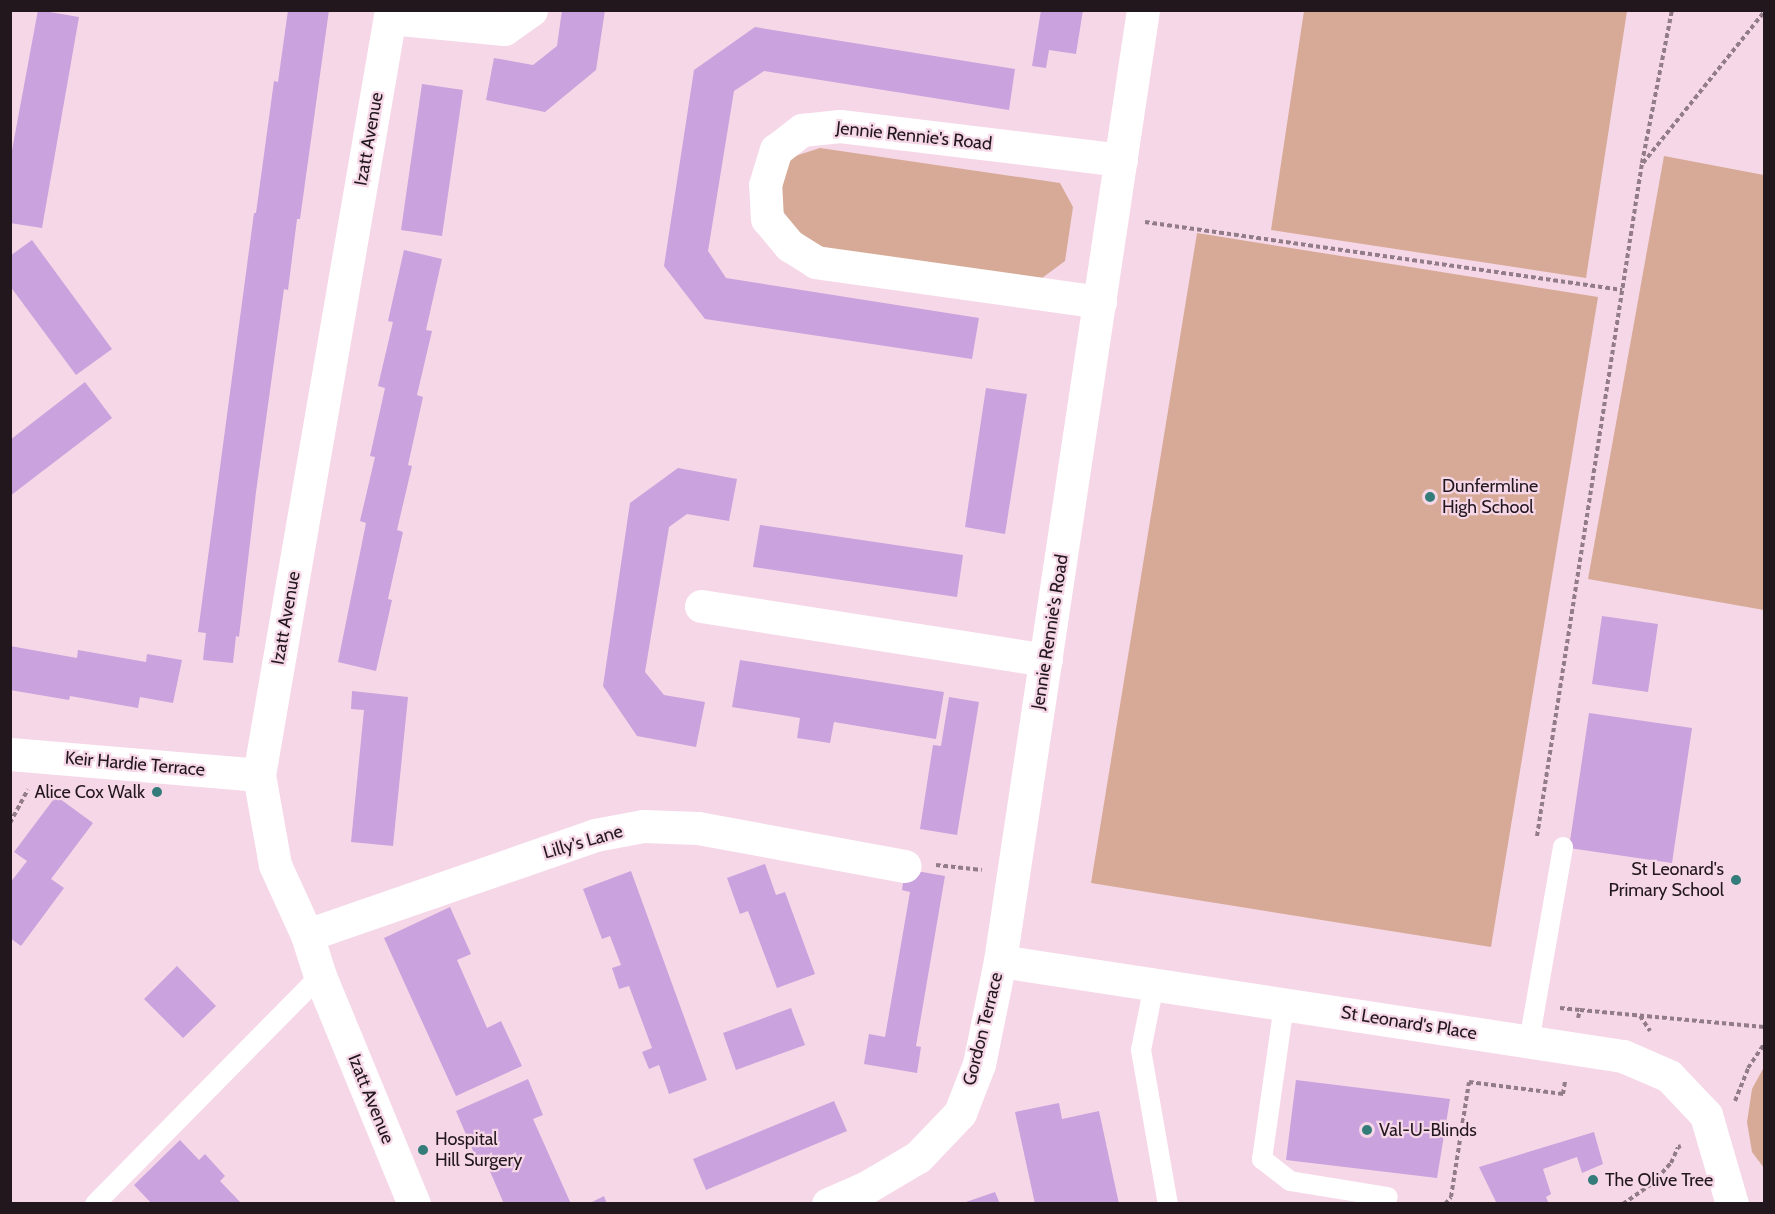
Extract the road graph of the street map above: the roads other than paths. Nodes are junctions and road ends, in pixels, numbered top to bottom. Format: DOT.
graph roads {
  1 [pos="531,10"];
  2 [pos="1143,10"];
  3 [pos="390,14"];
  4 [pos="1121,160"];
  5 [pos="1100,302"];
  6 [pos="701,606"];
  7 [pos="1046,660"];
  8 [pos="10,754"];
  9 [pos="259,775"];
  10 [pos="1563,847"];
  11 [pos="906,866"];
  12 [pos="307,935"];
  13 [pos="1000,962"];
  14 [pos="320,976"];
  15 [pos="1154,985"];
  16 [pos="1284,1005"];
  17 [pos="1529,1042"];
  18 [pos="1388,1197"];
  19 [pos="97,1202"];
  20 [pos="414,1203"];
  21 [pos="828,1203"];
  22 [pos="1168,1203"];
  23 [pos="1732,1203"];
  1 -- 3 [label="street"];
  2 -- 4 [label="street, Jennie Rennie's Road"];
  3 -- 9 [label="street, Izatt Avenue"];
  4 -- 5 [label="street, Jennie Rennie's Road"];
  4 -- 5 [label="street, Jennie Rennie's Road"];
  5 -- 7 [label="street, Jennie Rennie's Road"];
  6 -- 7 [label="street"];
  7 -- 13 [label="street, Jennie Rennie's Road"];
  8 -- 9 [label="street, Keir Hardie Terrace"];
  9 -- 12 [label="street, Izatt Avenue"];
  10 -- 17 [label="lane"];
  11 -- 12 [label="street, Lilly's Lane"];
  12 -- 14 [label="street, Izatt Avenue"];
  13 -- 15 [label="street, St Leonard's Place"];
  13 -- 21 [label="street, Gordon Terrace"];
  14 -- 19 [label="lane"];
  14 -- 20 [label="street, Izatt Avenue"];
  15 -- 16 [label="street, St Leonard's Place"];
  15 -- 22 [label="lane"];
  16 -- 17 [label="street, St Leonard's Place"];
  16 -- 18 [label="lane"];
  17 -- 23 [label="street, St Leonard's Place"];
}
